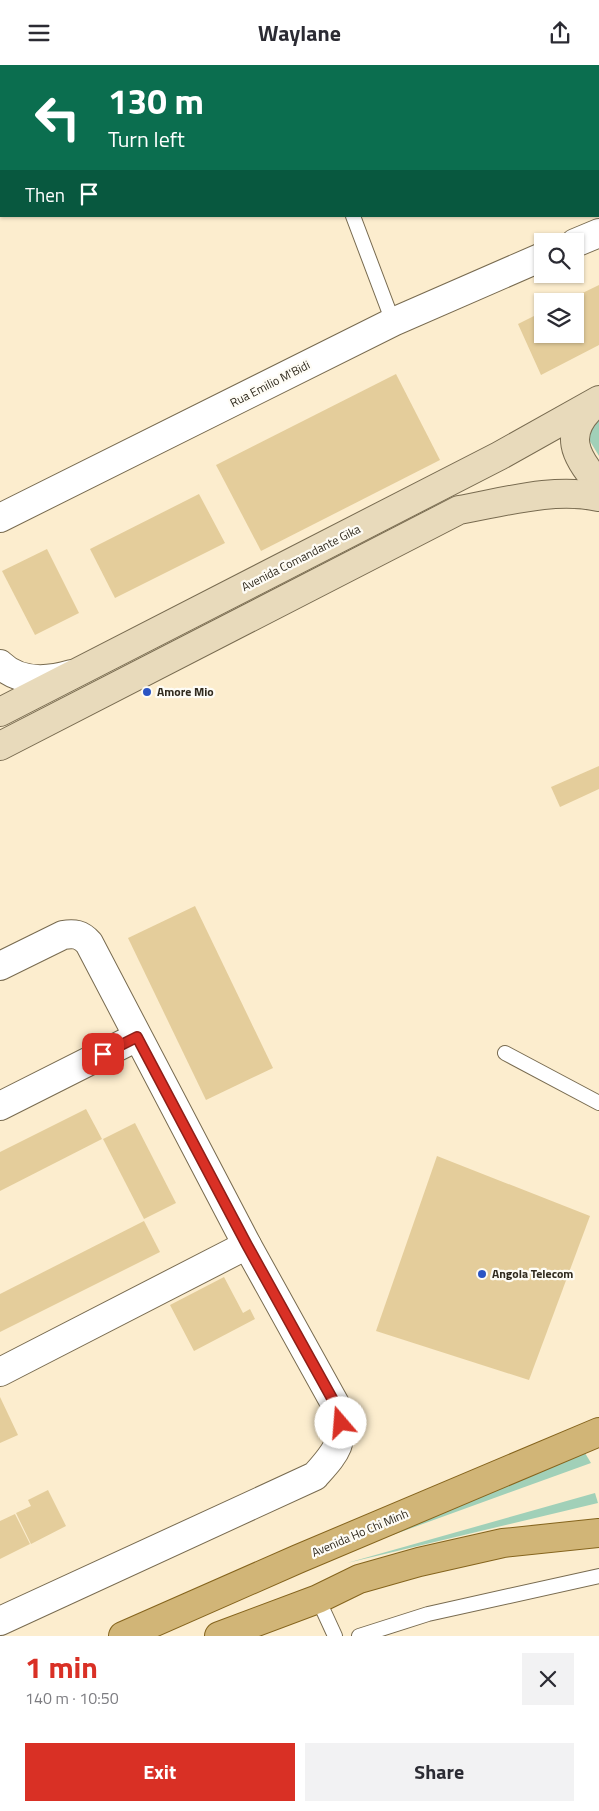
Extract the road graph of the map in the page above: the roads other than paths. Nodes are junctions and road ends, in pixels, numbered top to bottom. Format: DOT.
graph roads {
  1 [pos="353,217"];
  2 [pos="599,233"];
  3 [pos="584,239"];
  4 [pos="534,260"];
  5 [pos="393,322"];
  6 [pos="599,400"];
  7 [pos="599,484"];
  8 [pos="599,497"];
  9 [pos="0,518"];
  10 [pos="0,664"];
  11 [pos="80,671"];
  12 [pos="0,712"];
  13 [pos="0,746"];
  14 [pos="0,966"];
  15 [pos="137,1037"];
  16 [pos="505,1053"];
  17 [pos="599,1103"];
  18 [pos="0,1106"];
  19 [pos="247,1245"];
  20 [pos="0,1372"];
  21 [pos="599,1432"];
  22 [pos="599,1533"];
  23 [pos="599,1576"];
  24 [pos="318,1599"];
  25 [pos="0,1621"];
  26 [pos="123,1636"];
  27 [pos="218,1636"];
  28 [pos="335,1636"];
  29 [pos="359,1636"];
  1 -- 5 [label="lane"];
  2 -- 3 [label="street"];
  4 -- 5 [label="street, Rua Emilio M'Bidi"];
  5 -- 9 [label="street, Rua Emilio M'Bidi"];
  6 -- 7 [label="street"];
  6 -- 11 [label="street, Avenida Comandante Gika"];
  8 -- 13 [label="street"];
  10 -- 11 [label="street"];
  11 -- 12 [label="street, Avenida Comandante Gika"];
  14 -- 15 [label="street"];
  15 -- 18 [label="street"];
  15 -- 19 [label="street"];
  16 -- 17 [label="lane"];
  19 -- 20 [label="street"];
  19 -- 25 [label="street"];
  21 -- 26 [label="main road, Avenida Ho Chi Minh"];
  22 -- 24 [label="main road"];
  23 -- 29 [label="lane"];
  24 -- 27 [label="main road"];
  24 -- 28 [label="lane"];
}
